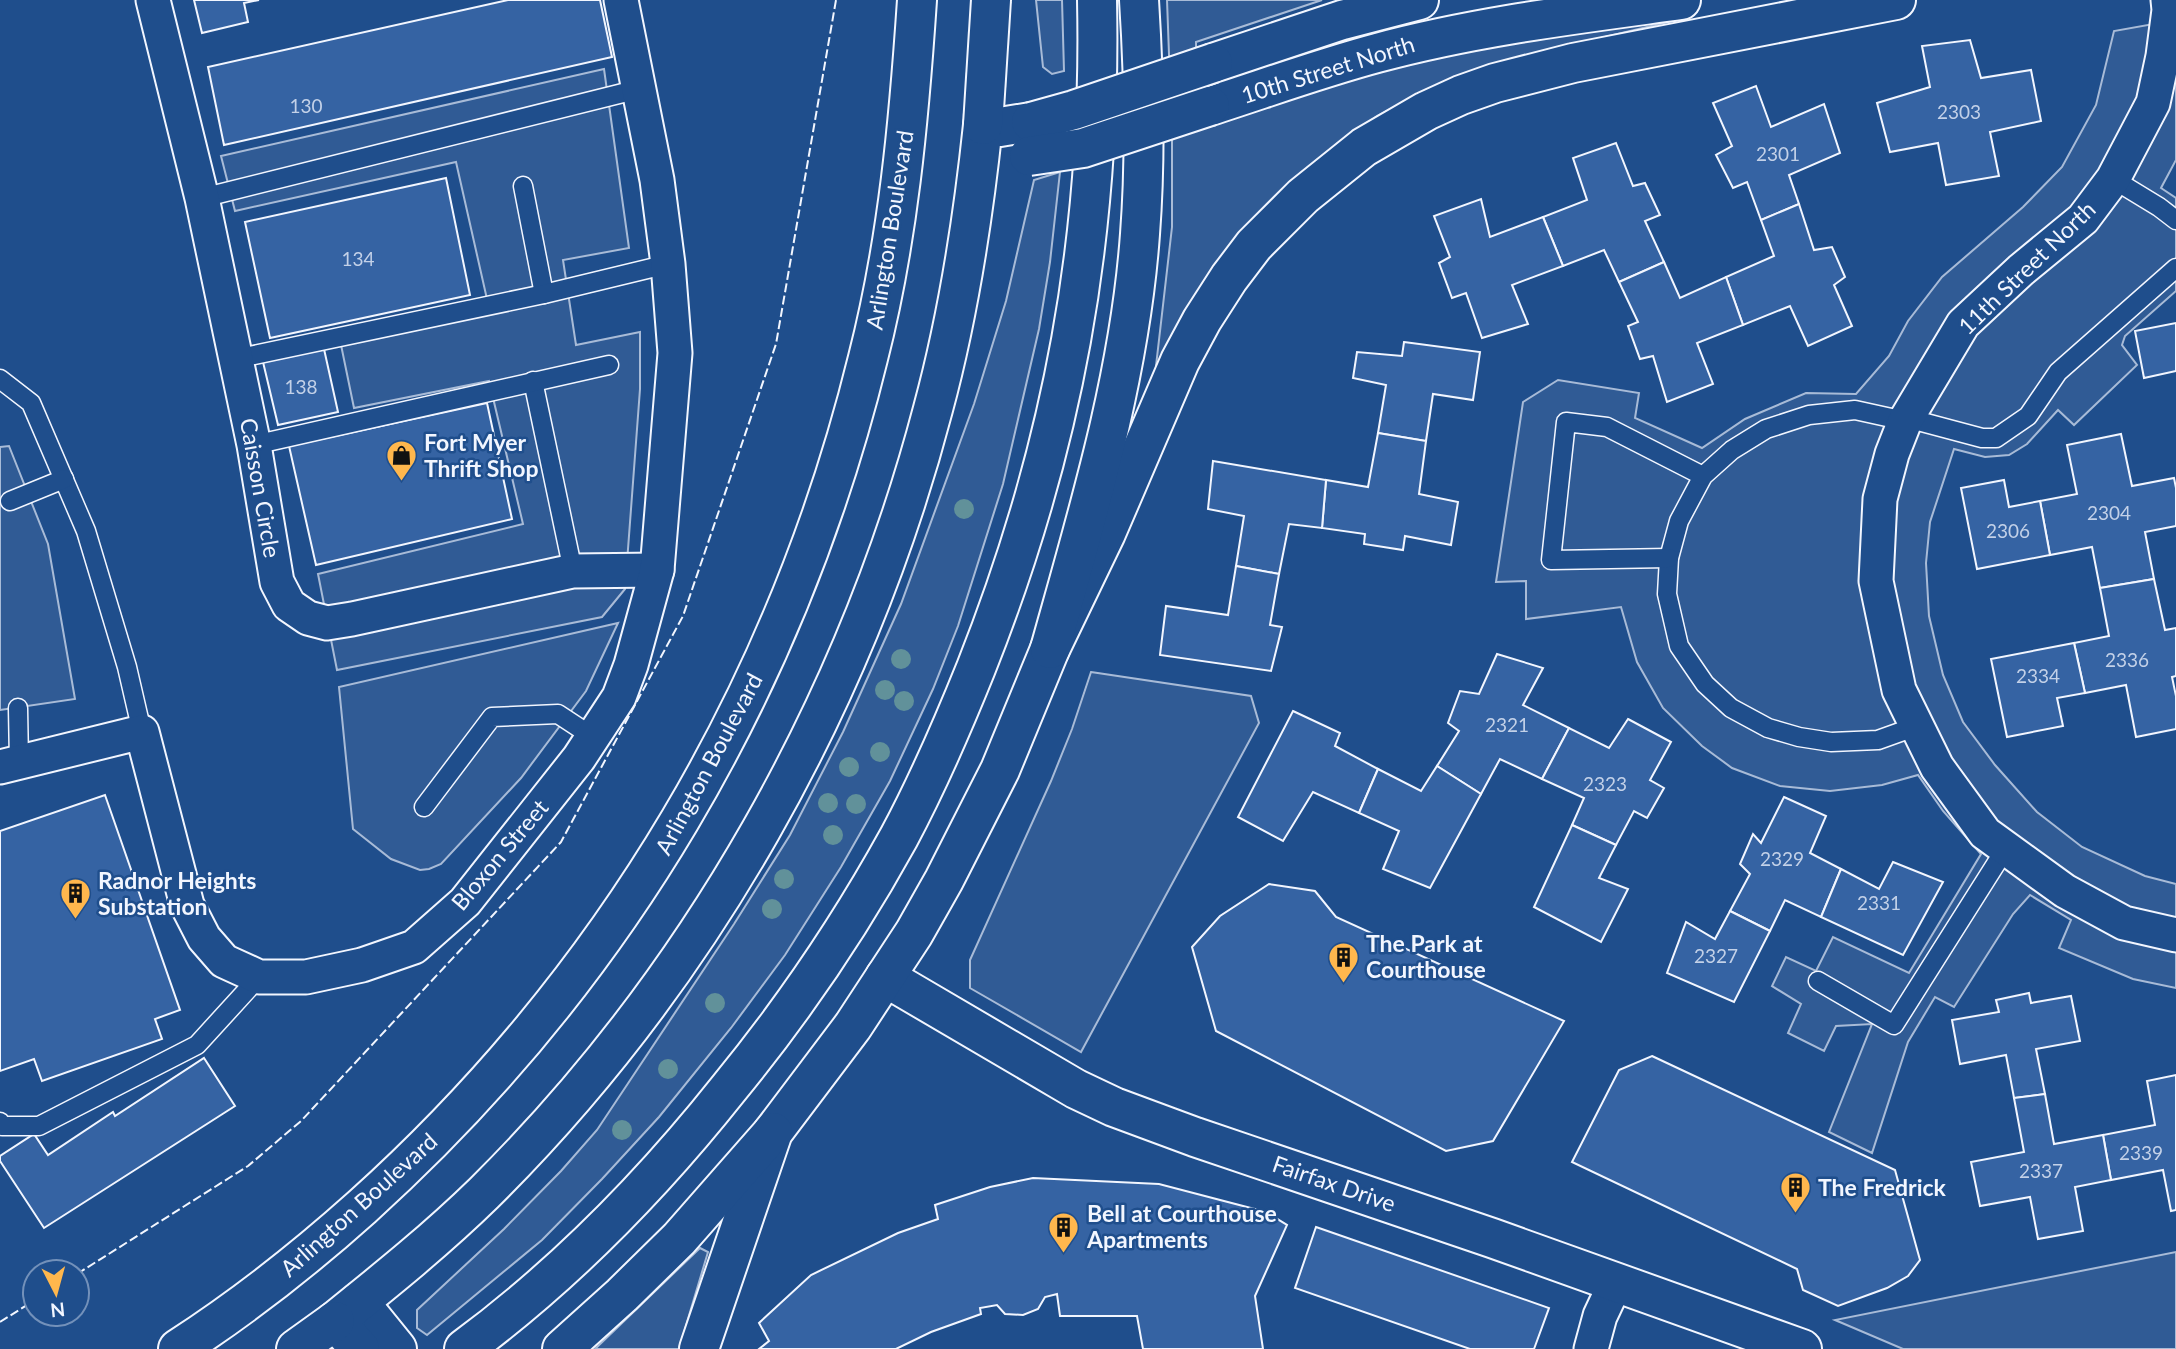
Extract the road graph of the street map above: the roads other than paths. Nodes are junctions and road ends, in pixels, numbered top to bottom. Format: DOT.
graph roads {
  1 [pos="153,0"];
  2 [pos="621,0"];
  3 [pos="916,0"];
  4 [pos="991,0"];
  5 [pos="1097,0"];
  6 [pos="1139,0"];
  7 [pos="1419,0"];
  8 [pos="1681,0"];
  9 [pos="1896,0"];
  10 [pos="2168,0"];
  11 [pos="639,89"];
  12 [pos="982,139"];
  13 [pos="1030,139"];
  14 [pos="2113,180"];
  15 [pos="523,186"];
  16 [pos="202,198"];
  17 [pos="2176,220"];
  18 [pos="668,264"];
  19 [pos="2176,268"];
  20 [pos="544,294"];
  21 [pos="235,359"];
  22 [pos="609,365"];
  23 [pos="0,379"];
  24 [pos="533,381"];
  25 [pos="1906,419"];
  26 [pos="254,445"];
  27 [pos="1703,475"];
  28 [pos="64,479"];
  29 [pos="10,501"];
  30 [pos="1669,558"];
  31 [pos="573,570"];
  32 [pos="657,570"];
  33 [pos="1051,649"];
  34 [pos="18,708"];
  35 [pos="1917,726"];
  36 [pos="142,732"];
  37 [pos="593,737"];
  38 [pos="9,764"];
  39 [pos="424,807"];
  40 [pos="2006,848"];
  41 [pos="2176,934"];
  42 [pos="258,977"];
  43 [pos="885,977"];
  44 [pos="1818,981"];
  45 [pos="0,1122"];
  46 [pos="773,1132"];
  47 [pos="1616,1282"];
  48 [pos="366,1330"];
  49 [pos="178,1349"];
  50 [pos="296,1349"];
  51 [pos="464,1349"];
  52 [pos="562,1349"];
  53 [pos="699,1349"];
  54 [pos="1591,1349"];
  55 [pos="1802,1349"];
  1 -- 16 [label="street, Caisson Circle"];
  2 -- 11 [label="street"];
  3 -- 49 [label="main road, Arlington Boulevard"];
  4 -- 12 [label="main road"];
  5 -- 51 [label="main road"];
  6 -- 33 [label="main road"];
  7 -- 13 [label="main road, 10th Street North, bridge"];
  8 -- 13 [label="main road, 10th Street North, bridge"];
  9 -- 33 [label="main road"];
  10 -- 14 [label="street, 11th Street North"];
  11 -- 16 [label="lane"];
  11 -- 18 [label="street"];
  12 -- 13 [label="main road, 10th Street North"];
  12 -- 48 [label="main road"];
  14 -- 17 [label="lane"];
  14 -- 25 [label="street, 11th Street North"];
  15 -- 20 [label="lane"];
  16 -- 21 [label="street, Caisson Circle"];
  18 -- 20 [label="lane"];
  18 -- 32 [label="street, Bloxon Street"];
  19 -- 25 [label="lane"];
  20 -- 21 [label="lane"];
  21 -- 26 [label="street, Caisson Circle"];
  22 -- 24 [label="lane"];
  23 -- 28 [label="lane"];
  24 -- 26 [label="lane"];
  24 -- 31 [label="lane"];
  25 -- 27 [label="lane"];
  25 -- 35 [label="street, 11th Street North"];
  26 -- 31 [label="street, Caisson Circle"];
  27 -- 30 [label="lane"];
  27 -- 30 [label="lane"];
  28 -- 29 [label="lane"];
  28 -- 36 [label="lane"];
  30 -- 35 [label="lane"];
  31 -- 32 [label="street, Caisson Circle"];
  32 -- 37 [label="street, Bloxon Street"];
  33 -- 43 [label="main road"];
  34 -- 38 [label="lane"];
  35 -- 40 [label="street, 11th Street North"];
  36 -- 38 [label="street"];
  36 -- 42 [label="street, Bloxon Street"];
  37 -- 39 [label="lane"];
  37 -- 42 [label="street, Bloxon Street"];
  40 -- 41 [label="street, 11th Street North"];
  40 -- 44 [label="lane"];
  42 -- 45 [label="lane"];
  43 -- 46 [label="main road"];
  43 -- 47 [label="main road, Fairfax Drive"];
  46 -- 52 [label="main road"];
  46 -- 53 [label="main road"];
  47 -- 54 [label="street"];
  47 -- 55 [label="main road, Fairfax Drive"];
  48 -- 50 [label="main road"];
}
